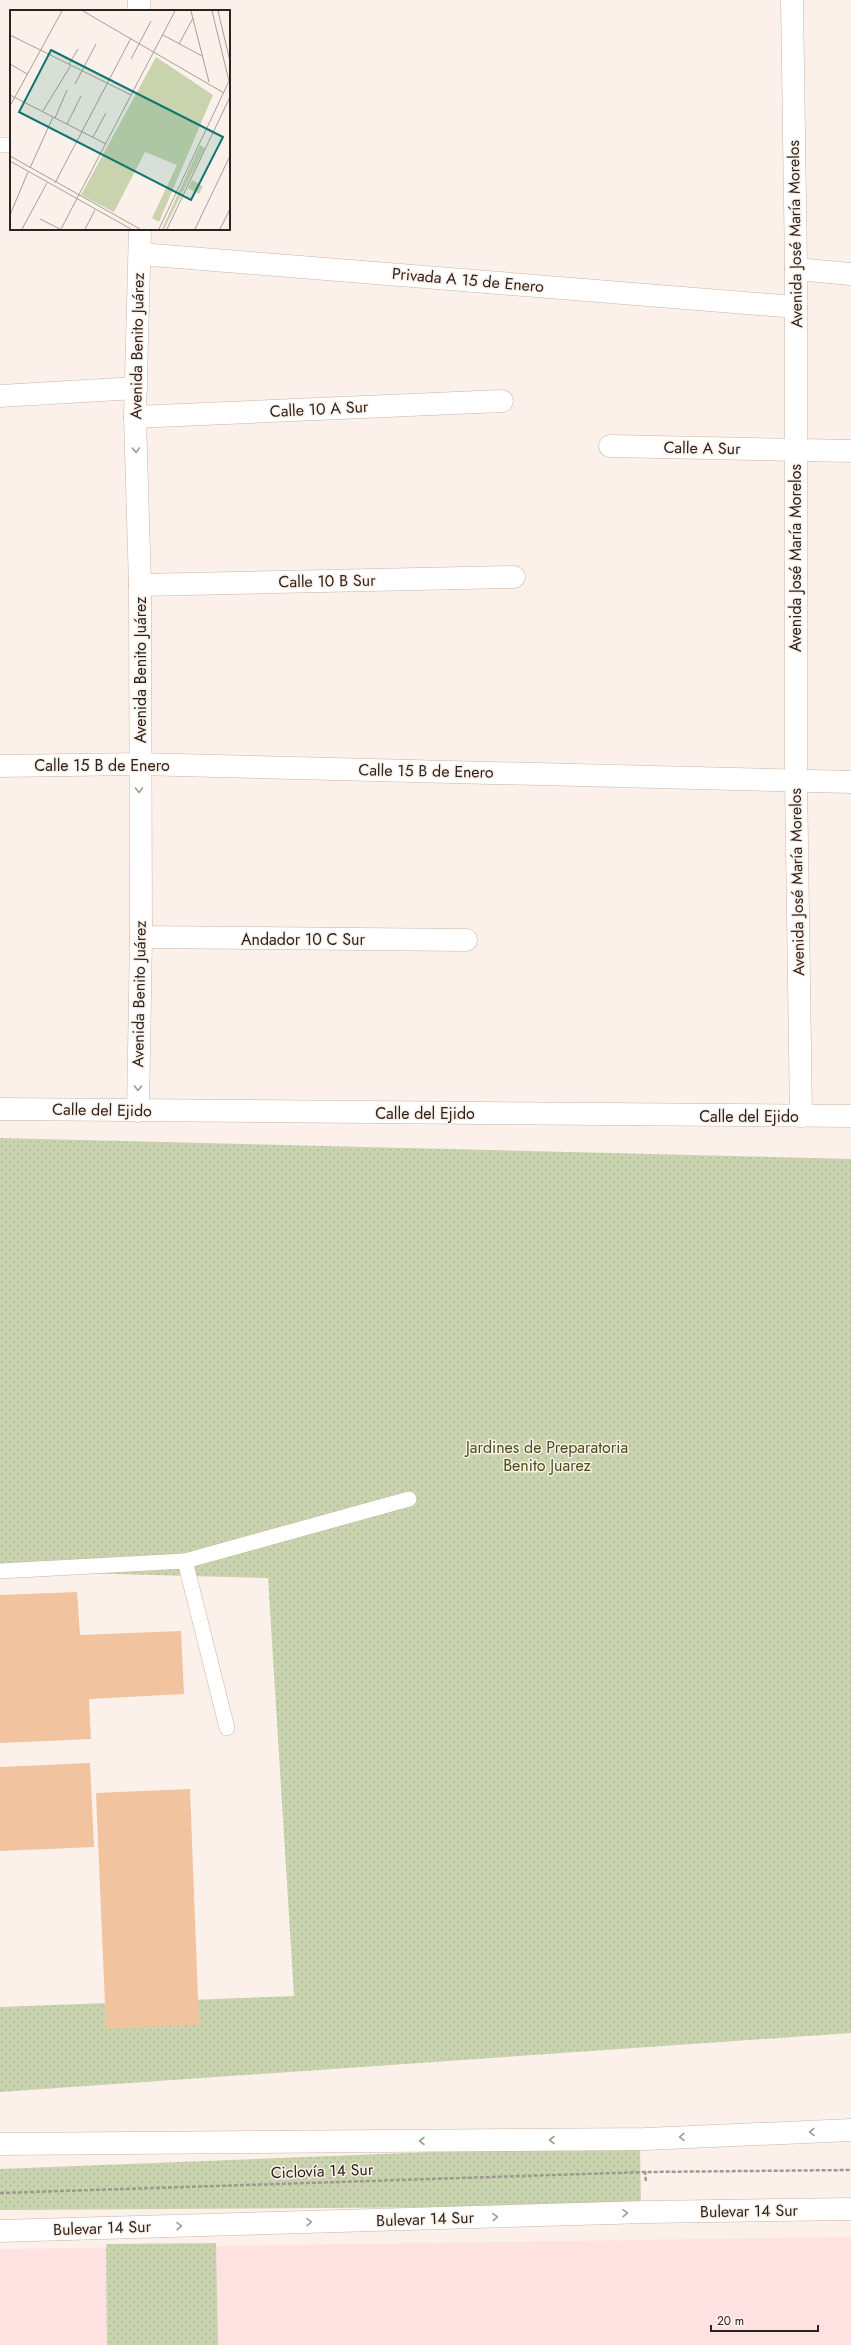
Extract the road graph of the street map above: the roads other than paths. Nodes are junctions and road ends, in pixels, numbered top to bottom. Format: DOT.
graph roads {
  1 [pos="138,0"];
  2 [pos="792,0"];
  3 [pos="139,10"];
  4 [pos="140,230"];
  5 [pos="140,254"];
  6 [pos="796,269"];
  7 [pos="851,274"];
  8 [pos="796,307"];
  9 [pos="136,388"];
  10 [pos="0,396"];
  11 [pos="502,401"];
  12 [pos="135,417"];
  13 [pos="610,446"];
  14 [pos="794,450"];
  15 [pos="851,451"];
  16 [pos="514,577"];
  17 [pos="140,585"];
  18 [pos="139,764"];
  19 [pos="0,766"];
  20 [pos="796,780"];
  21 [pos="851,782"];
  22 [pos="141,938"];
  23 [pos="466,940"];
  24 [pos="0,1109"];
  25 [pos="138,1111"];
  26 [pos="801,1116"];
  27 [pos="851,1116"];
  28 [pos="409,1499"];
  29 [pos="185,1561"];
  30 [pos="0,1571"];
  31 [pos="226,1728"];
  32 [pos="851,2130"];
  33 [pos="0,2144"];
  34 [pos="851,2209"];
  35 [pos="0,2231"];
  1 -- 3 [label="street"];
  2 -- 6 [label="street, Avenida José María Morelos"];
  4 -- 5 [label="street, Avenida Benito Juárez"];
  5 -- 8 [label="street, Privada A 15 de Enero"];
  5 -- 9 [label="street, Avenida Benito Juárez"];
  6 -- 7 [label="street"];
  6 -- 8 [label="street, Avenida José María Morelos"];
  8 -- 14 [label="street, Avenida José María Morelos"];
  9 -- 10 [label="street"];
  9 -- 12 [label="street, Avenida Benito Juárez"];
  11 -- 12 [label="street, Calle 10 A Sur"];
  12 -- 17 [label="street, Avenida Benito Juárez, one-way"];
  13 -- 14 [label="street, Calle A Sur"];
  14 -- 15 [label="street, Calle A Sur"];
  14 -- 20 [label="street, Avenida José María Morelos"];
  16 -- 17 [label="street, Calle 10 B Sur"];
  17 -- 18 [label="street, Avenida Benito Juárez"];
  18 -- 19 [label="street, Calle 15 B de Enero"];
  18 -- 20 [label="street, Calle 15 B de Enero"];
  18 -- 22 [label="street, Avenida Benito Juárez, one-way"];
  20 -- 21 [label="street, Calle 15 B de Enero"];
  20 -- 26 [label="street, Avenida José María Morelos"];
  22 -- 23 [label="street, Andador 10 C Sur"];
  22 -- 25 [label="street, Avenida Benito Juárez, one-way"];
  24 -- 25 [label="street, Calle del Ejido"];
  25 -- 26 [label="street, Calle del Ejido"];
  26 -- 27 [label="street, Calle del Ejido"];
  28 -- 29 [label="lane"];
  29 -- 30 [label="lane"];
  29 -- 31 [label="lane"];
  32 -- 33 [label="street, one-way"];
  35 -- 34 [label="street, Bulevar 14 Sur, one-way"];
}
